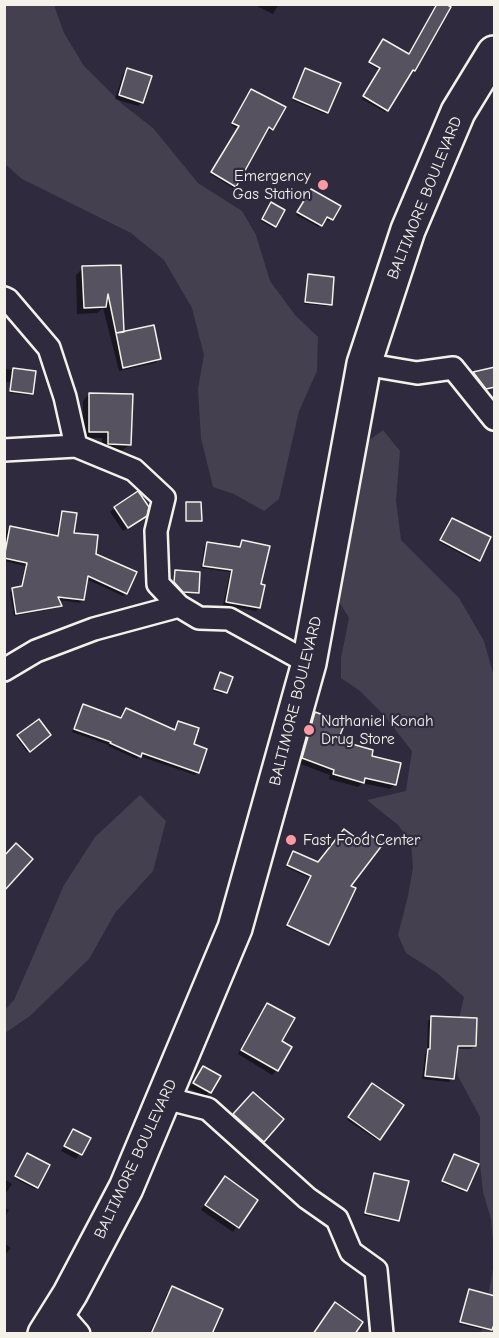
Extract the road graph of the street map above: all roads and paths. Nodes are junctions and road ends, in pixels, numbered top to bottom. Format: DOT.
graph roads {
  1 [pos="495,53"];
  2 [pos="4,298"];
  3 [pos="364,364"];
  4 [pos="495,419"];
  5 [pos="76,446"];
  6 [pos="4,450"];
  7 [pos="179,606"];
  8 [pos="309,663"];
  9 [pos="4,670"];
  10 [pos="165,1098"];
  11 [pos="61,1326"];
  12 [pos="382,1334"];
  1 -- 3 [label="highway, BALTIMORE BOULEVARD"];
  2 -- 5 [label="street"];
  3 -- 4 [label="street"];
  3 -- 8 [label="highway, BALTIMORE BOULEVARD"];
  5 -- 6 [label="street"];
  5 -- 7 [label="street"];
  7 -- 8 [label="street"];
  7 -- 9 [label="street"];
  8 -- 10 [label="highway, BALTIMORE BOULEVARD"];
  10 -- 11 [label="highway, BALTIMORE BOULEVARD"];
  10 -- 12 [label="street"];
}
